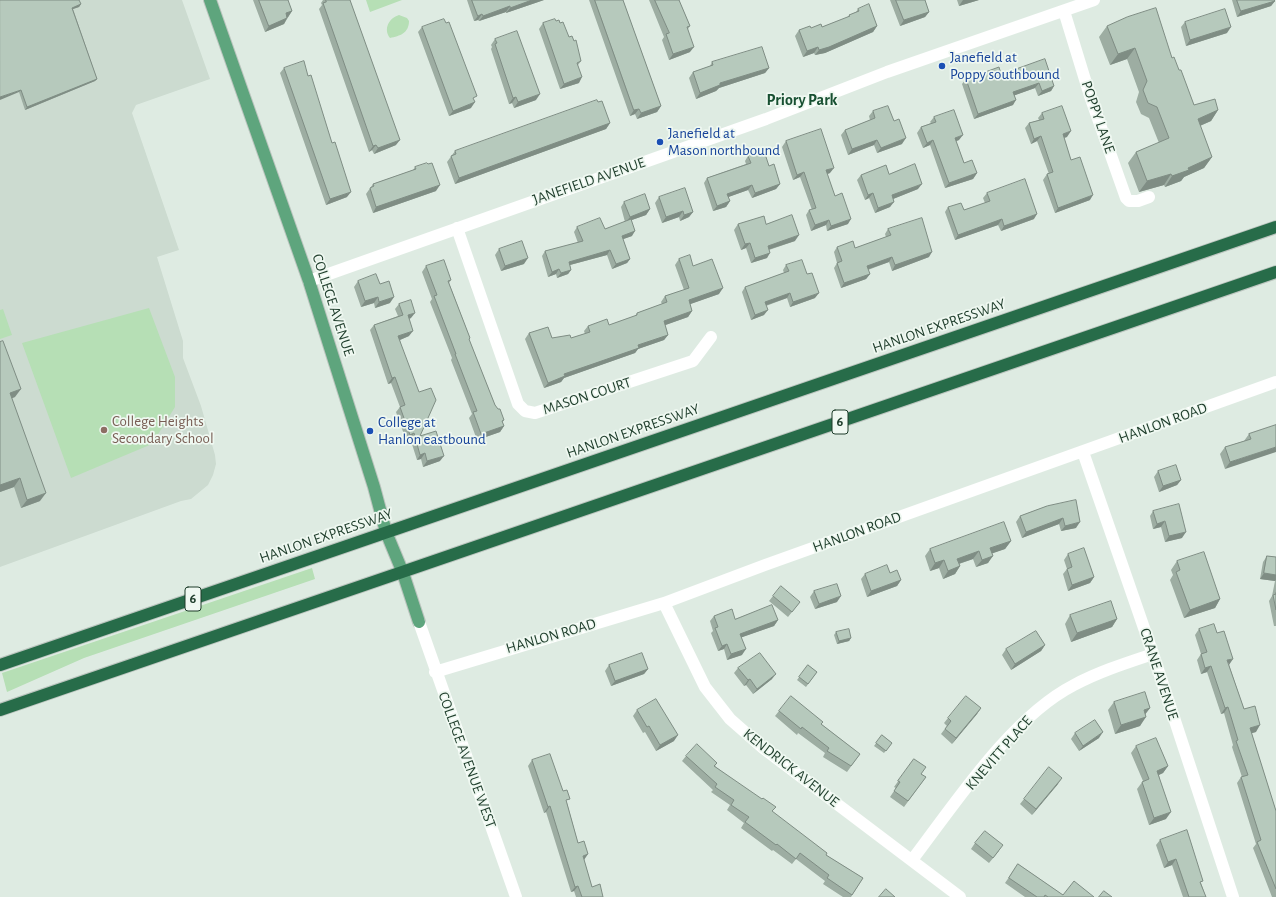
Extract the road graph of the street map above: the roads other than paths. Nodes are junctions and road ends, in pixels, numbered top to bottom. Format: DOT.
graph roads {
  1 [pos="210,0"];
  2 [pos="1094,0"];
  3 [pos="1064,11"];
  4 [pos="1149,197"];
  5 [pos="1276,227"];
  6 [pos="457,228"];
  7 [pos="1276,272"];
  8 [pos="309,281"];
  9 [pos="712,337"];
  10 [pos="1276,382"];
  11 [pos="1083,452"];
  12 [pos="386,532"];
  13 [pos="403,573"];
  14 [pos="664,603"];
  15 [pos="419,622"];
  16 [pos="1153,654"];
  17 [pos="0,665"];
  18 [pos="435,672"];
  19 [pos="0,710"];
  20 [pos="912,860"];
  21 [pos="516,897"];
  22 [pos="960,897"];
  23 [pos="1233,897"];
  1 -- 8 [label="main road, COLLEGE AVENUE"];
  2 -- 3 [label="street, JANEFIELD AVENUE"];
  3 -- 4 [label="street, POPPY LANE"];
  3 -- 6 [label="street, JANEFIELD AVENUE"];
  5 -- 12 [label="highway, HANLON EXPRESSWAY / 6"];
  6 -- 8 [label="street, JANEFIELD AVENUE"];
  6 -- 9 [label="street, MASON COURT"];
  7 -- 13 [label="highway, 6"];
  8 -- 12 [label="main road, COLLEGE AVENUE"];
  10 -- 11 [label="street, HANLON ROAD"];
  11 -- 14 [label="street, HANLON ROAD"];
  11 -- 16 [label="street, CRANE AVENUE"];
  12 -- 13 [label="main road, COLLEGE AVENUE"];
  12 -- 17 [label="highway, HANLON EXPRESSWAY / 6"];
  13 -- 15 [label="main road, COLLEGE AVENUE"];
  13 -- 19 [label="highway, 6"];
  14 -- 18 [label="street, HANLON ROAD"];
  14 -- 20 [label="street, KENDRICK AVENUE"];
  15 -- 18 [label="street, COLLEGE AVENUE WEST"];
  16 -- 20 [label="street, KNEVITT PLACE"];
  16 -- 23 [label="street, CRANE AVENUE"];
  18 -- 21 [label="street, COLLEGE AVENUE WEST"];
  20 -- 22 [label="street, KENDRICK AVENUE"];
}
